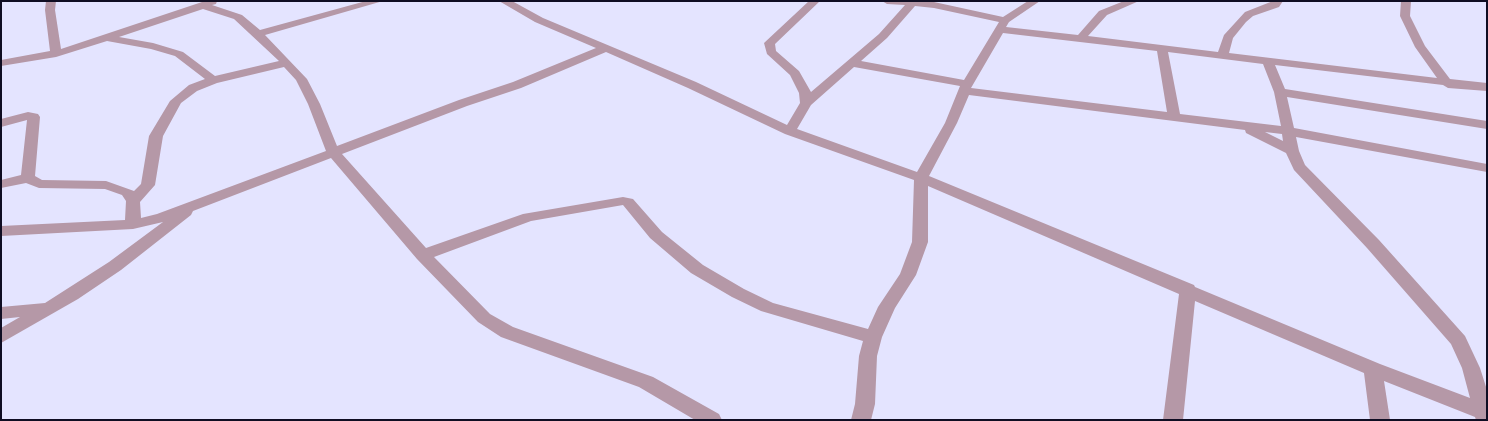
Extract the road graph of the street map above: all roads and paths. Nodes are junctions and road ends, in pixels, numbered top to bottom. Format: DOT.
graph roads {
  1 [pos="51,1"];
  2 [pos="217,1"];
  3 [pos="378,1"];
  4 [pos="504,1"];
  5 [pos="816,1"];
  6 [pos="887,1"];
  7 [pos="1034,1"];
  8 [pos="1134,1"];
  9 [pos="1278,1"];
  10 [pos="1406,1"];
  11 [pos="913,2"];
  12 [pos="204,6"];
  13 [pos="1002,25"];
  14 [pos="258,34"];
  15 [pos="110,38"];
  16 [pos="1082,40"];
  17 [pos="604,49"];
  18 [pos="1162,50"];
  19 [pos="56,54"];
  20 [pos="1222,56"];
  21 [pos="1,62"];
  22 [pos="287,62"];
  23 [pos="1268,62"];
  24 [pos="851,63"];
  25 [pos="213,80"];
  26 [pos="1448,84"];
  27 [pos="966,87"];
  28 [pos="1487,87"];
  29 [pos="1280,92"];
  30 [pos="806,103"];
  31 [pos="1174,116"];
  32 [pos="1,123"];
  33 [pos="1243,125"];
  34 [pos="1487,125"];
  35 [pos="790,131"];
  36 [pos="1287,131"];
  37 [pos="333,152"];
  38 [pos="1292,152"];
  39 [pos="1487,168"];
  40 [pos="28,178"];
  41 [pos="921,178"];
  42 [pos="1,184"];
  43 [pos="133,200"];
  44 [pos="196,204"];
  45 [pos="133,224"];
  46 [pos="1,231"];
  47 [pos="422,255"];
  48 [pos="1188,290"];
  49 [pos="48,309"];
  50 [pos="1,313"];
  51 [pos="1,337"];
  52 [pos="872,337"];
  53 [pos="1373,370"];
  54 [pos="1485,414"];
  55 [pos="712,420"];
  56 [pos="862,420"];
  57 [pos="1173,420"];
  58 [pos="1380,420"];
  1 -- 19 [label="street"];
  2 -- 12 [label="street"];
  3 -- 14 [label="street"];
  4 -- 17 [label="street"];
  5 -- 30 [label="street"];
  6 -- 11 [label="street"];
  7 -- 13 [label="street"];
  8 -- 16 [label="street"];
  9 -- 20 [label="street"];
  10 -- 26 [label="street"];
  11 -- 13 [label="street"];
  11 -- 24 [label="street"];
  12 -- 14 [label="street"];
  12 -- 15 [label="street"];
  13 -- 16 [label="street"];
  13 -- 27 [label="street"];
  14 -- 22 [label="street"];
  15 -- 19 [label="street"];
  15 -- 25 [label="street"];
  16 -- 18 [label="street"];
  17 -- 35 [label="street"];
  17 -- 37 [label="street"];
  18 -- 20 [label="street"];
  18 -- 31 [label="street"];
  19 -- 21 [label="street"];
  20 -- 23 [label="street"];
  22 -- 25 [label="street"];
  22 -- 37 [label="street"];
  23 -- 26 [label="street"];
  23 -- 29 [label="street"];
  24 -- 27 [label="street"];
  24 -- 30 [label="street"];
  25 -- 43 [label="street"];
  26 -- 28 [label="street"];
  27 -- 31 [label="street"];
  27 -- 41 [label="street"];
  29 -- 34 [label="street"];
  29 -- 36 [label="street"];
  30 -- 35 [label="street"];
  31 -- 33 [label="street"];
  32 -- 40 [label="street"];
  33 -- 36 [label="street"];
  33 -- 38 [label="street"];
  35 -- 41 [label="street"];
  36 -- 38 [label="street"];
  36 -- 39 [label="street"];
  37 -- 44 [label="street"];
  37 -- 47 [label="street"];
  38 -- 54 [label="street"];
  40 -- 42 [label="street"];
  40 -- 43 [label="street"];
  41 -- 48 [label="street"];
  41 -- 52 [label="street"];
  43 -- 45 [label="street"];
  44 -- 45 [label="street"];
  44 -- 49 [label="street"];
  45 -- 46 [label="street"];
  47 -- 52 [label="street"];
  47 -- 55 [label="street"];
  48 -- 53 [label="street"];
  48 -- 57 [label="street"];
  49 -- 50 [label="street"];
  49 -- 51 [label="street"];
  52 -- 56 [label="street"];
  53 -- 54 [label="street"];
  53 -- 58 [label="street"];
}
